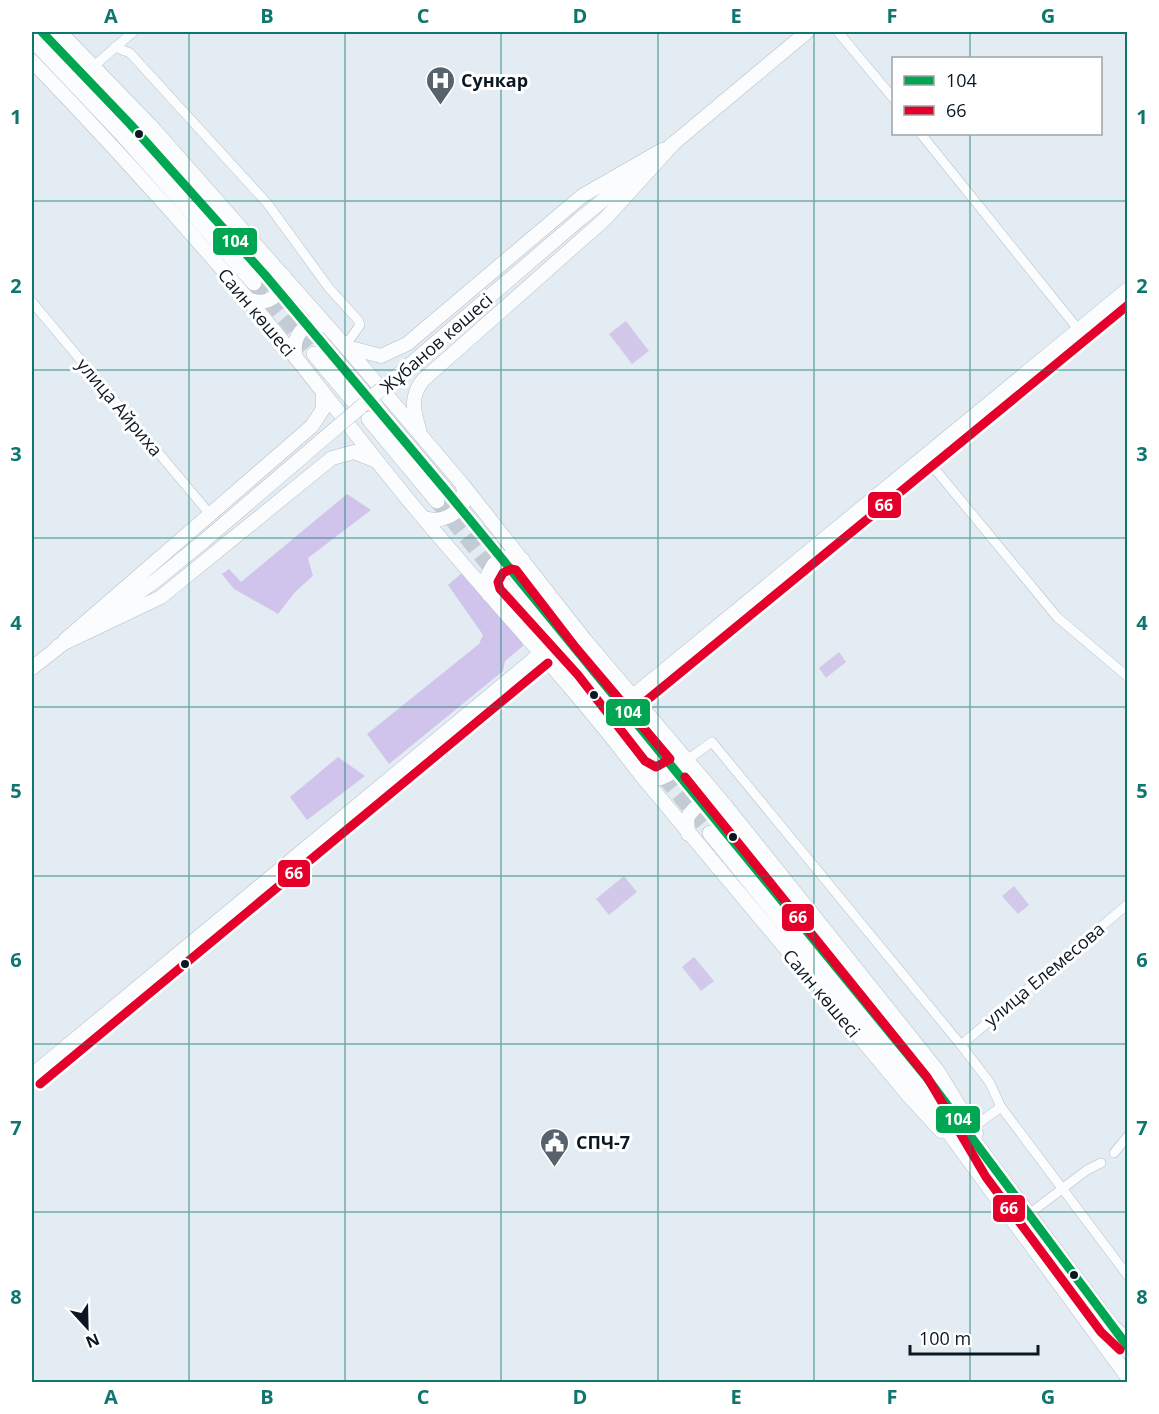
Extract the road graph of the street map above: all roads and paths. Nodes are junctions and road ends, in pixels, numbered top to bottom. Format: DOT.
graph roads {
  1 [pos="42,32"];
  2 [pos="60,32"];
  3 [pos="133,32"];
  4 [pos="807,32"];
  5 [pos="838,32"];
  6 [pos="32,39"];
  7 [pos="115,46"];
  8 [pos="32,61"];
  9 [pos="94,66"];
  10 [pos="892,97"];
  11 [pos="922,135"];
  12 [pos="674,143"];
  13 [pos="283,275"];
  14 [pos="1128,289"];
  15 [pos="246,297"];
  16 [pos="32,302"];
  17 [pos="327,326"];
  18 [pos="1078,329"];
  19 [pos="345,346"];
  20 [pos="319,350"];
  21 [pos="296,358"];
  22 [pos="323,393"];
  23 [pos="360,398"];
  24 [pos="374,415"];
  25 [pos="422,436"];
  26 [pos="925,457"];
  27 [pos="378,462"];
  28 [pos="463,485"];
  29 [pos="442,497"];
  30 [pos="209,513"];
  31 [pos="424,518"];
  32 [pos="523,560"];
  33 [pos="510,580"];
  34 [pos="489,596"];
  35 [pos="58,646"];
  36 [pos="540,654"];
  37 [pos="32,668"];
  38 [pos="1128,677"];
  39 [pos="633,696"];
  40 [pos="654,754"];
  41 [pos="687,760"];
  42 [pos="637,770"];
  43 [pos="725,805"];
  44 [pos="688,834"];
  45 [pos="1128,904"];
  46 [pos="962,1044"];
  47 [pos="32,1075"];
  48 [pos="1001,1107"];
  49 [pos="972,1128"];
  50 [pos="1128,1136"];
  51 [pos="1114,1153"];
  52 [pos="966,1157"];
  53 [pos="1101,1163"];
  54 [pos="996,1170"];
  55 [pos="1062,1190"];
  56 [pos="1029,1214"];
  57 [pos="1128,1276"];
  58 [pos="1111,1325"];
  59 [pos="1128,1342"];
  60 [pos="1128,1348"];
  61 [pos="1111,1355"];
  62 [pos="1128,1377"];
  63 [pos="1126,1383"];
  1 -- 6 [label="main road, Саин көшесі"];
  2 -- 9 [label="main road"];
  3 -- 7 [label="street"];
  4 -- 12 [label="main road, Жұбанов көшесі"];
  5 -- 10 [label="street"];
  7 -- 9 [label="street"];
  7 -- 19 [label="street"];
  8 -- 15 [label="main road, Саин көшесі"];
  9 -- 13 [label="main road"];
  11 -- 18 [label="street"];
  12 -- 19 [label="main road"];
  12 -- 25 [label="main road"];
  12 -- 35 [label="main road, Жұбанов көшесі, bridge"];
  13 -- 15 [label="main road"];
  13 -- 17 [label="main road"];
  14 -- 18 [label="main road"];
  15 -- 21 [label="main road, Саин көшесі"];
  16 -- 30 [label="street, улица Айриха"];
  17 -- 19 [label="main road"];
  17 -- 21 [label="main road"];
  18 -- 26 [label="main road"];
  19 -- 25 [label="main road"];
  20 -- 23 [label="main road, Саин көшесі"];
  21 -- 22 [label="main road, Саин көшесі"];
  22 -- 27 [label="main road, Саин көшесі"];
  22 -- 30 [label="main road"];
  24 -- 29 [label="main road"];
  25 -- 28 [label="main road"];
  26 -- 38 [label="street"];
  26 -- 39 [label="main road"];
  27 -- 31 [label="main road, Саин көшесі"];
  27 -- 35 [label="main road"];
  28 -- 31 [label="main road"];
  28 -- 32 [label="main road"];
  30 -- 35 [label="main road"];
  31 -- 34 [label="main road, Саин көшесі"];
  32 -- 34 [label="main road"];
  32 -- 39 [label="main road"];
  33 -- 40 [label="main road"];
  34 -- 36 [label="main road, Саин көшесі"];
  35 -- 37 [label="main road, Жұбанов көшесі"];
  36 -- 42 [label="main road, Саин көшесі"];
  36 -- 47 [label="main road"];
  39 -- 41 [label="main road"];
  41 -- 42 [label="main road"];
  41 -- 43 [label="main road"];
  41 -- 46 [label="street"];
  42 -- 44 [label="main road, Саин көшесі"];
  43 -- 44 [label="main road"];
  43 -- 49 [label="main road"];
  44 -- 52 [label="main road, Саин көшесі"];
  45 -- 46 [label="street, улица Елемесова"];
  46 -- 48 [label="street"];
  48 -- 49 [label="street"];
  48 -- 55 [label="street"];
  49 -- 54 [label="main road"];
  50 -- 51 [label="street"];
  52 -- 54 [label="main road, Саин көшесі"];
  52 -- 61 [label="main road, Саин көшесі"];
  53 -- 55 [label="street"];
  54 -- 56 [label="main road, Саин көшесі"];
  55 -- 56 [label="street"];
  55 -- 57 [label="street"];
  56 -- 58 [label="main road, Саин көшесі"];
  58 -- 59 [label="main road"];
  58 -- 60 [label="main road"];
  61 -- 62 [label="main road, Саин көшесі"];
  61 -- 63 [label="main road"];
}
